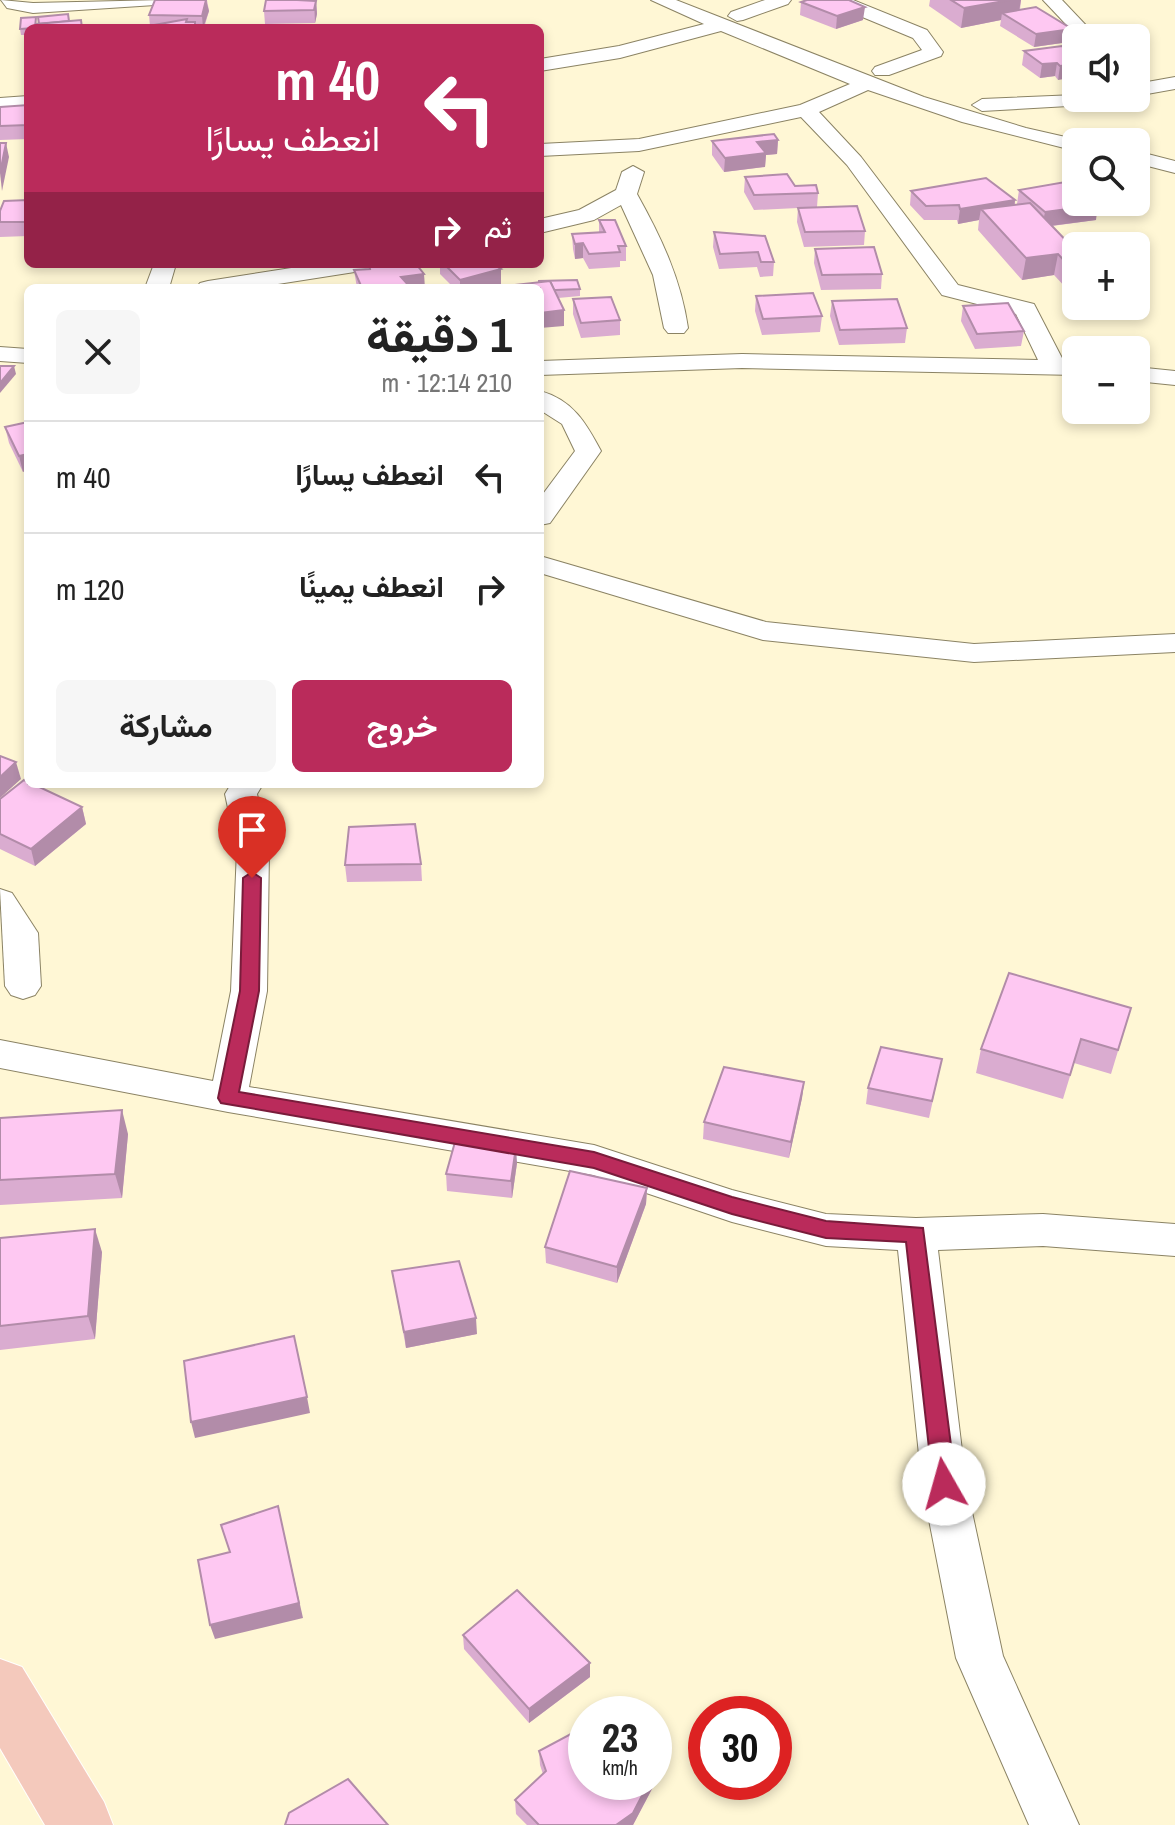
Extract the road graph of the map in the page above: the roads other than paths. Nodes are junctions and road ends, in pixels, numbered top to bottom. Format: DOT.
graph roads {
  1 [pos="10,0"];
  2 [pos="155,0"];
  3 [pos="660,0"];
  4 [pos="697,0"];
  5 [pos="782,0"];
  6 [pos="837,0"];
  7 [pos="1052,0"];
  8 [pos="730,21"];
  9 [pos="1075,24"];
  10 [pos="544,64"];
  11 [pos="875,77"];
  12 [pos="1175,83"];
  13 [pos="1150,87"];
  14 [pos="1062,100"];
  15 [pos="24,102"];
  16 [pos="0,104"];
  17 [pos="982,105"];
  18 [pos="806,110"];
  19 [pos="1066,112"];
  20 [pos="1044,127"];
  21 [pos="1062,133"];
  22 [pos="1062,142"];
  23 [pos="639,145"];
  24 [pos="544,150"];
  25 [pos="1150,161"];
  26 [pos="1175,167"];
  27 [pos="626,194"];
  28 [pos="544,225"];
  29 [pos="336,268"];
  30 [pos="234,284"];
  31 [pos="676,328"];
  32 [pos="0,354"];
  33 [pos="24,356"];
  34 [pos="1062,364"];
  35 [pos="1062,367"];
  36 [pos="544,368"];
  37 [pos="1150,375"];
  38 [pos="1175,378"];
  39 [pos="544,402"];
  40 [pos="544,512"];
  41 [pos="544,565"];
  42 [pos="1174,647"];
  43 [pos="245,788"];
  44 [pos="0,901"];
  45 [pos="23,986"];
  46 [pos="0,1054"];
  47 [pos="228,1098"];
  48 [pos="916,1234"];
  49 [pos="1175,1240"];
  50 [pos="0,1689"];
  51 [pos="81,1825"];
  52 [pos="1054,1825"];
  1 -- 2 [label="street"];
  3 -- 8 [label="street"];
  4 -- 8 [label="street"];
  5 -- 8 [label="street"];
  6 -- 11 [label="street"];
  7 -- 9 [label="street"];
  8 -- 10 [label="street"];
  8 -- 11 [label="street"];
  11 -- 17 [label="street"];
  11 -- 18 [label="street"];
  11 -- 22 [label="street"];
  12 -- 13 [label="street"];
  14 -- 17 [label="street"];
  15 -- 16 [label="street"];
  17 -- 20 [label="street"];
  18 -- 23 [label="street"];
  18 -- 34 [label="street"];
  19 -- 20 [label="street"];
  20 -- 21 [label="street"];
  23 -- 24 [label="street"];
  23 -- 27 [label="street"];
  25 -- 26 [label="street"];
  27 -- 28 [label="street"];
  27 -- 31 [label="street"];
  29 -- 30 [label="street"];
  32 -- 33 [label="street"];
  35 -- 36 [label="street"];
  37 -- 38 [label="street"];
  39 -- 40 [label="street"];
  41 -- 42 [label="street"];
  43 -- 47 [label="street"];
  44 -- 45 [label="street"];
  46 -- 47 [label="street"];
  47 -- 48 [label="street"];
  48 -- 49 [label="street"];
  48 -- 52 [label="street"];
  50 -- 51 [label="main road"];
}
